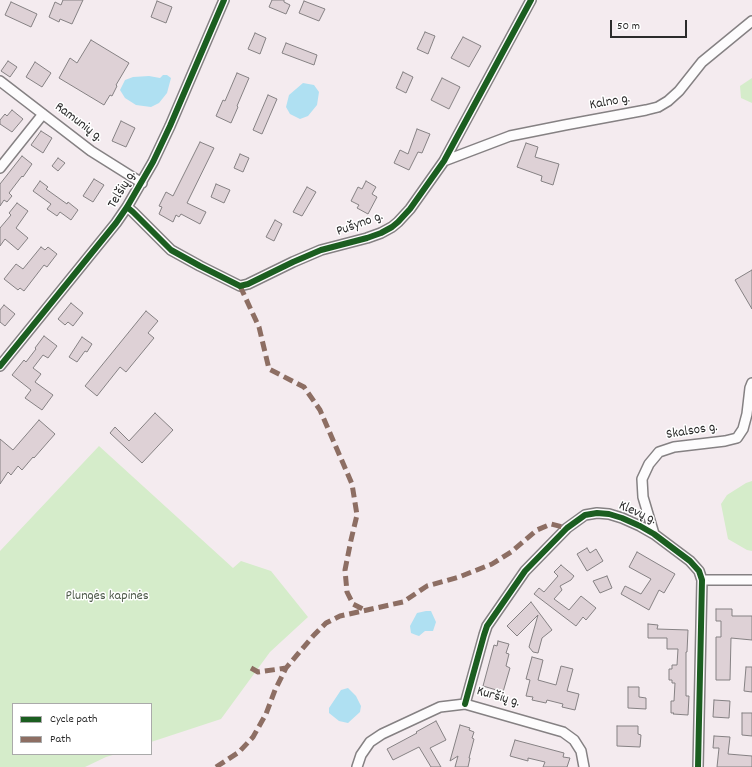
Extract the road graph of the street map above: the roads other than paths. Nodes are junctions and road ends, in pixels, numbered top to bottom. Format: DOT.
graph roads {
  1 [pos="224,0"];
  2 [pos="531,0"];
  3 [pos="752,21"];
  4 [pos="0,81"];
  5 [pos="43,114"];
  6 [pos="444,161"];
  7 [pos="0,168"];
  8 [pos="142,183"];
  9 [pos="127,207"];
  10 [pos="0,366"];
  11 [pos="752,383"];
  12 [pos="654,534"];
  13 [pos="702,580"];
  14 [pos="752,580"];
  15 [pos="465,704"];
  16 [pos="357,767"];
  17 [pos="584,767"];
  18 [pos="698,767"];
  1 -- 8 [label="street, Telšių g."];
  2 -- 6 [label="street, Pušyno g."];
  3 -- 6 [label="street, Kalno g."];
  4 -- 5 [label="street, Ramunių g."];
  5 -- 7 [label="street"];
  5 -- 8 [label="street, Ramunių g."];
  6 -- 9 [label="street, Pušyno g."];
  8 -- 9 [label="street, Telšių g."];
  9 -- 10 [label="street, Telšių g."];
  11 -- 12 [label="street, Skalsos g."];
  12 -- 13 [label="street, Klevų g."];
  12 -- 15 [label="street, Klevų g."];
  13 -- 14 [label="street"];
  13 -- 18 [label="street"];
  15 -- 16 [label="street, Kuršių g."];
  15 -- 17 [label="street, Kuršių g."];
}
